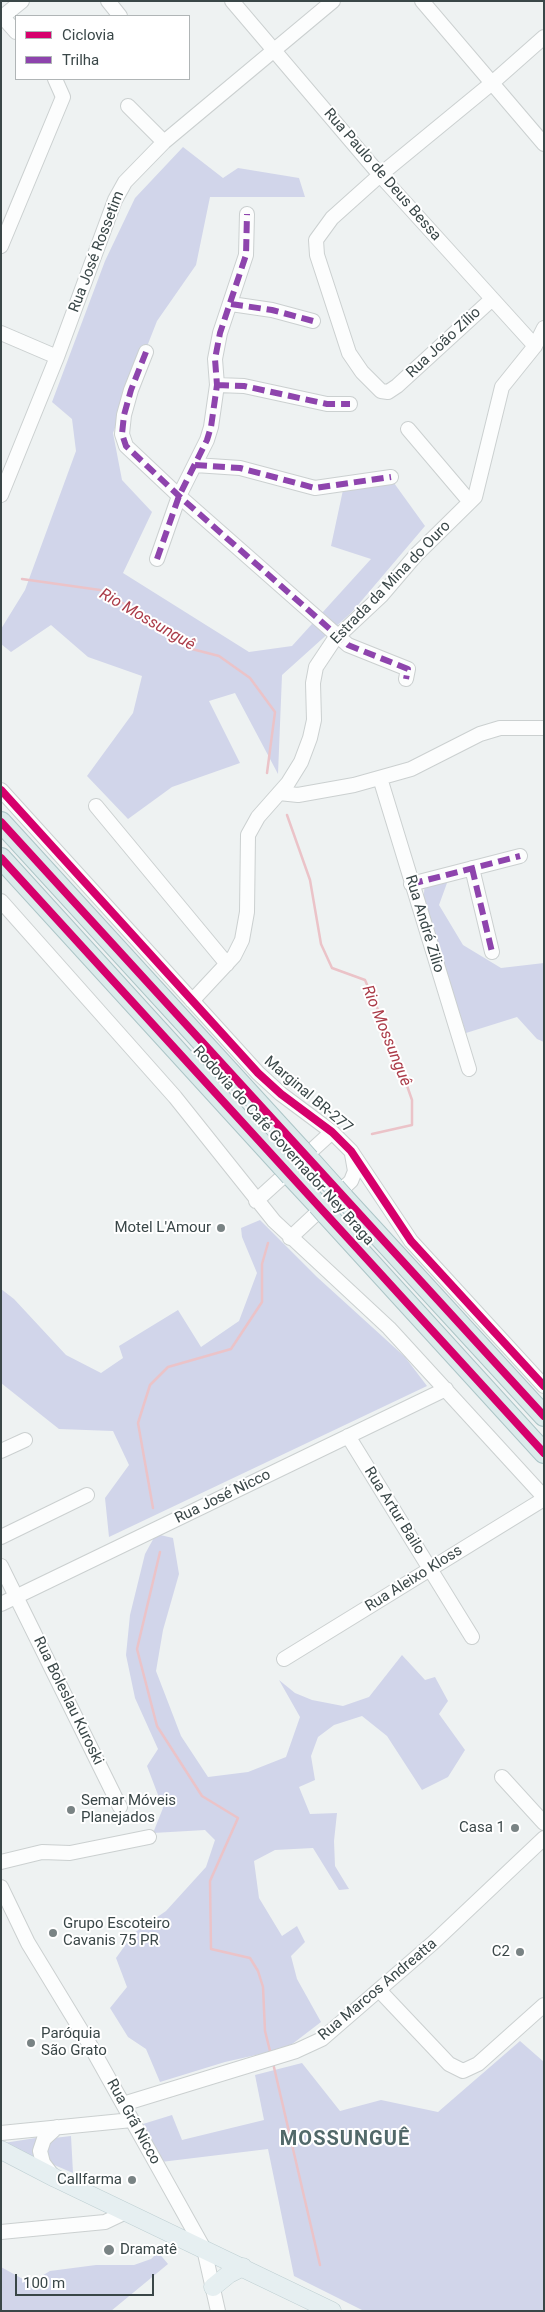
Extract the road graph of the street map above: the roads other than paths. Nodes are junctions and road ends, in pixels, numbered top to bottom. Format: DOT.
graph roads {
  1 [pos="22,1"];
  2 [pos="108,1"];
  3 [pos="232,1"];
  4 [pos="333,1"];
  5 [pos="422,1"];
  6 [pos="119,15"];
  7 [pos="2,17"];
  8 [pos="15,31"];
  9 [pos="544,37"];
  10 [pos="276,51"];
  11 [pos="55,80"];
  12 [pos="492,84"];
  13 [pos="128,106"];
  14 [pos="164,142"];
  15 [pos="544,144"];
  16 [pos="380,175"];
  17 [pos="247,214"];
  18 [pos="1,246"];
  19 [pos="491,300"];
  20 [pos="232,304"];
  21 [pos="313,321"];
  22 [pos="544,328"];
  23 [pos="1,333"];
  24 [pos="534,346"];
  25 [pos="146,352"];
  26 [pos="57,357"];
  27 [pos="217,385"];
  28 [pos="350,404"];
  29 [pos="408,429"];
  30 [pos="195,465"];
  31 [pos="391,477"];
  32 [pos="1,495"];
  33 [pos="179,496"];
  34 [pos="470,502"];
  35 [pos="157,558"];
  36 [pos="338,637"];
  37 [pos="406,679"];
  38 [pos="544,728"];
  39 [pos="380,778"];
  40 [pos="1,790"];
  41 [pos="279,793"];
  42 [pos="96,806"];
  43 [pos="1,822"];
  44 [pos="520,856"];
  45 [pos="1,858"];
  46 [pos="472,868"];
  47 [pos="411,884"];
  48 [pos="1,901"];
  49 [pos="492,952"];
  50 [pos="227,964"];
  51 [pos="192,1001"];
  52 [pos="469,1069"];
  53 [pos="332,1132"];
  54 [pos="351,1151"];
  55 [pos="256,1200"];
  56 [pos="290,1238"];
  57 [pos="544,1386"];
  58 [pos="446,1389"];
  59 [pos="544,1416"];
  60 [pos="348,1436"];
  61 [pos="25,1440"];
  62 [pos="1,1451"];
  63 [pos="544,1452"];
  64 [pos="88,1495"];
  65 [pos="544,1498"];
  66 [pos="1,1537"];
  67 [pos="1,1566"];
  68 [pos="430,1569"];
  69 [pos="17,1596"];
  70 [pos="2,1602"];
  71 [pos="472,1636"];
  72 [pos="284,1659"];
  73 [pos="502,1777"];
  74 [pos="120,1807"];
  75 [pos="544,1823"];
  76 [pos="149,1838"];
  77 [pos="544,1838"];
  78 [pos="1,1862"];
  79 [pos="1,1887"];
  80 [pos="7,1916"];
  81 [pos="379,1990"];
  82 [pos="544,2005"];
  83 [pos="123,2104"];
  84 [pos="132,2120"];
  85 [pos="57,2128"];
  86 [pos="1,2133"];
  87 [pos="1,2150"];
  88 [pos="55,2178"];
  89 [pos="126,2212"];
  90 [pos="1,2232"];
  91 [pos="204,2249"];
  92 [pos="243,2267"];
  93 [pos="213,2286"];
  94 [pos="218,2311"];
  95 [pos="332,2311"];
  1 -- 7 [label="street"];
  2 -- 6 [label="street"];
  3 -- 10 [label="street, Rua Paulo de Deus Bessa"];
  4 -- 10 [label="street, Rua José Rossetim"];
  5 -- 12 [label="street"];
  7 -- 8 [label="street"];
  9 -- 12 [label="street"];
  10 -- 14 [label="street, Rua José Rossetim"];
  10 -- 16 [label="street, Rua Paulo de Deus Bessa"];
  11 -- 18 [label="street"];
  12 -- 15 [label="street"];
  12 -- 16 [label="street"];
  13 -- 14 [label="street"];
  14 -- 26 [label="street, Rua José Rossetim"];
  16 -- 19 [label="street, Rua Paulo de Deus Bessa"];
  16 -- 19 [label="street, Rua João Zílio"];
  17 -- 20 [label="street"];
  19 -- 24 [label="street, Rua Paulo de Deus Bessa"];
  20 -- 21 [label="street"];
  20 -- 27 [label="street"];
  22 -- 24 [label="street, Estrada da Mina do Ouro"];
  23 -- 26 [label="street"];
  24 -- 34 [label="street, Estrada da Mina do Ouro"];
  25 -- 33 [label="street"];
  26 -- 32 [label="street, Rua José Rossetim"];
  27 -- 28 [label="street"];
  27 -- 30 [label="street"];
  29 -- 34 [label="street"];
  30 -- 31 [label="street"];
  30 -- 33 [label="street"];
  33 -- 35 [label="street"];
  33 -- 36 [label="street"];
  34 -- 36 [label="street, Estrada da Mina do Ouro"];
  36 -- 37 [label="street"];
  36 -- 41 [label="street, Estrada da Mina do Ouro"];
  38 -- 39 [label="street"];
  39 -- 41 [label="street"];
  39 -- 47 [label="street, Rua André Zilio"];
  40 -- 51 [label="street, Marginal BR-277"];
  41 -- 50 [label="street, Estrada da Mina do Ouro"];
  42 -- 50 [label="street"];
  43 -- 59 [label="highway, Rodovia do Café Governador Ney Braga"];
  44 -- 46 [label="street"];
  45 -- 63 [label="highway, Rodovia do Café Governador Ney Braga"];
  46 -- 47 [label="street"];
  46 -- 49 [label="street"];
  47 -- 52 [label="street, Rua André Zilio"];
  48 -- 55 [label="street"];
  50 -- 51 [label="street, Estrada da Mina do Ouro"];
  51 -- 53 [label="street, Marginal BR-277"];
  53 -- 54 [label="street, Marginal BR-277"];
  53 -- 55 [label="street"];
  54 -- 56 [label="street"];
  54 -- 57 [label="street, Marginal BR-277"];
  55 -- 56 [label="street"];
  56 -- 58 [label="street"];
  58 -- 60 [label="street, Rua José Nicco"];
  58 -- 65 [label="street"];
  60 -- 68 [label="street, Rua Artur Bailo"];
  60 -- 69 [label="street, Rua José Nicco"];
  61 -- 62 [label="street"];
  64 -- 66 [label="street"];
  65 -- 68 [label="street, Rua Aleixo Kloss"];
  67 -- 69 [label="street, Rua Boleslau Kuroski"];
  68 -- 71 [label="street, Rua Artur Bailo"];
  68 -- 72 [label="street, Rua Aleixo Kloss"];
  69 -- 70 [label="street, Rua José Nicco"];
  69 -- 74 [label="street, Rua Boleslau Kuroski"];
  73 -- 75 [label="street"];
  76 -- 78 [label="street"];
  77 -- 81 [label="street, Rua Marcos Andreatta"];
  79 -- 80 [label="street, Rua Grã Nicco"];
  80 -- 83 [label="street, Rua Grã Nicco"];
  81 -- 82 [label="street"];
  81 -- 83 [label="street, Rua Marcos Andreatta"];
  83 -- 84 [label="street, Rua Grã Nicco"];
  84 -- 85 [label="street"];
  84 -- 91 [label="street, Rua Grã Nicco"];
  85 -- 86 [label="street"];
  85 -- 88 [label="street"];
  87 -- 88 [label="main road"];
  88 -- 89 [label="main road"];
  89 -- 90 [label="street"];
  89 -- 91 [label="main road"];
  91 -- 92 [label="main road"];
  91 -- 93 [label="street, Rua Grã Nicco"];
  92 -- 93 [label="main road"];
  92 -- 95 [label="main road"];
  93 -- 94 [label="street, Rua Grã Nicco"];
}
